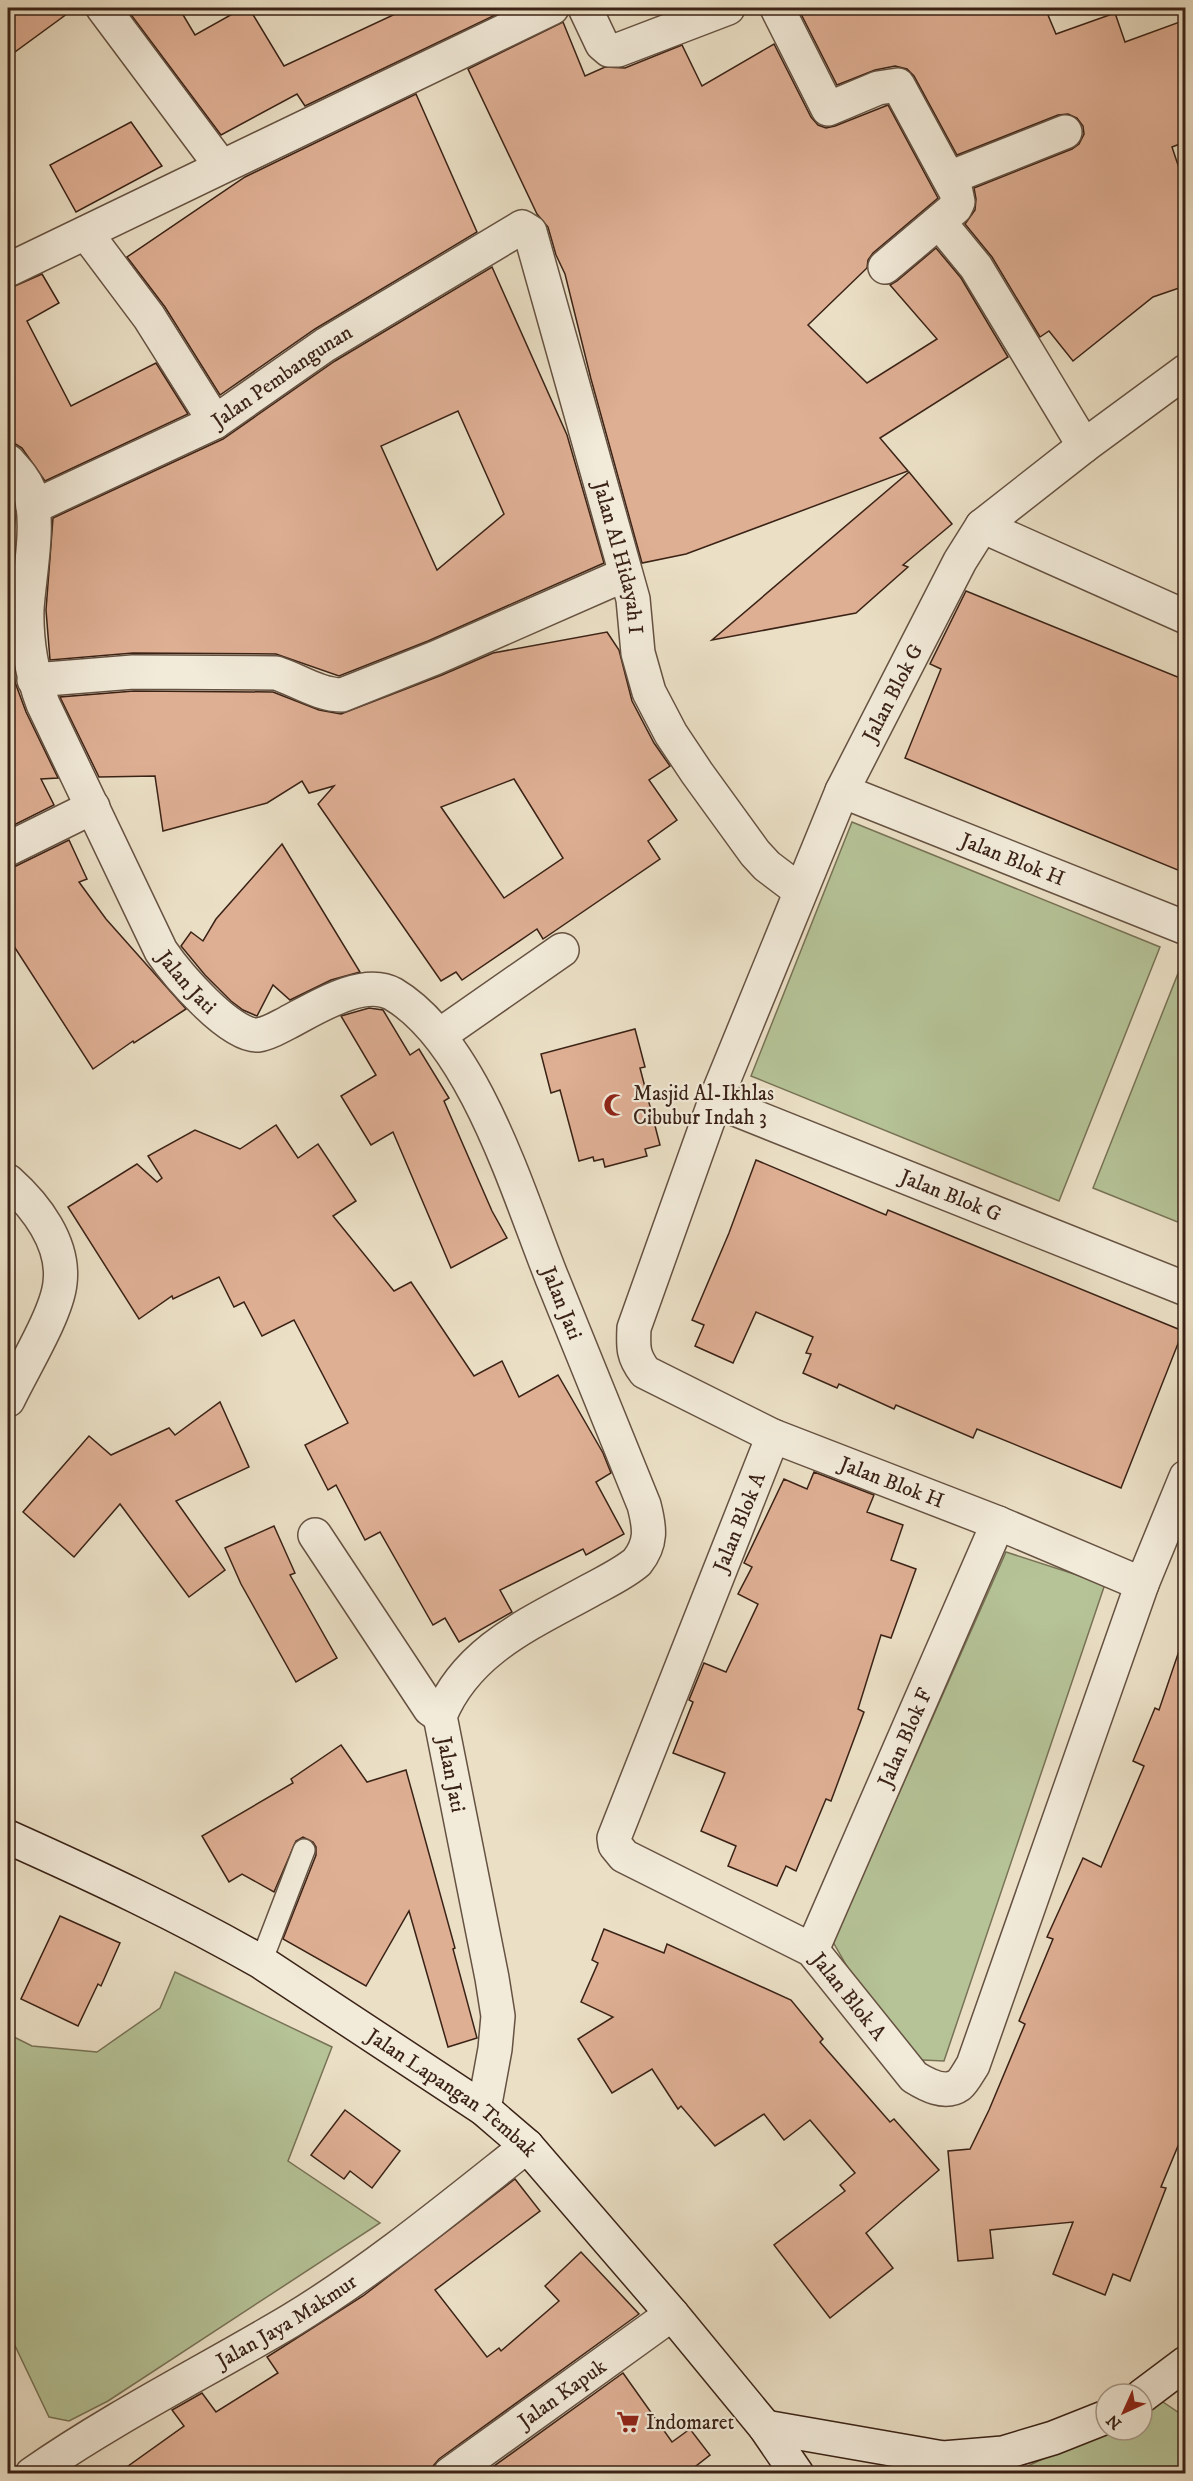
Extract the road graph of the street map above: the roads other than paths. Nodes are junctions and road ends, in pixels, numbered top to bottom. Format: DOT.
graph roads {
  1 [pos="103,8"];
  2 [pos="552,8"];
  3 [pos="585,8"];
  4 [pos="728,8"];
  5 [pos="777,8"];
  6 [pos="1065,132"];
  7 [pos="221,166"];
  8 [pos="949,178"];
  9 [pos="939,222"];
  10 [pos="522,227"];
  11 [pos="86,232"];
  12 [pos="885,267"];
  13 [pos="8,270"];
  14 [pos="1185,371"];
  15 [pos="215,422"];
  16 [pos="1084,446"];
  17 [pos="8,461"];
  18 [pos="33,507"];
  19 [pos="982,526"];
  20 [pos="624,575"];
  21 [pos="1185,617"];
  22 [pos="34,680"];
  23 [pos="842,791"];
  24 [pos="93,807"];
  25 [pos="8,849"];
  26 [pos="800,891"];
  27 [pos="1185,928"];
  28 [pos="562,950"];
  29 [pos="440,1035"];
  30 [pos="715,1101"];
  31 [pos="8,1181"];
  32 [pos="1185,1289"];
  33 [pos="645,1372"];
  34 [pos="8,1400"];
  35 [pos="773,1436"];
  36 [pos="1185,1477"];
  37 [pos="998,1523"];
  38 [pos="315,1535"];
  39 [pos="1142,1584"];
  40 [pos="440,1716"];
  41 [pos="8,1837"];
  42 [pos="304,1850"];
  43 [pos="812,1950"];
  44 [pos="261,1962"];
  45 [pos="484,2109"];
  46 [pos="528,2146"];
  47 [pos="672,2314"];
  48 [pos="1185,2363"];
  49 [pos="1154,2387"];
  50 [pos="1094,2422"];
  51 [pos="765,2427"];
  52 [pos="32,2474"];
  53 [pos="450,2474"];
  54 [pos="797,2474"];
  1 -- 7 [label="street"];
  2 -- 7 [label="street"];
  3 -- 4 [label="street"];
  5 -- 8 [label="street"];
  6 -- 8 [label="street"];
  7 -- 11 [label="street"];
  8 -- 9 [label="street"];
  9 -- 12 [label="street"];
  9 -- 16 [label="street"];
  10 -- 15 [label="street, Jalan Pembangunan"];
  10 -- 20 [label="street, Jalan Al Hidayah I"];
  11 -- 13 [label="street"];
  11 -- 15 [label="street"];
  14 -- 16 [label="street, Jalan Blok G"];
  15 -- 18 [label="street, Jalan Pembangunan"];
  16 -- 19 [label="street, Jalan Blok G"];
  17 -- 18 [label="street"];
  18 -- 22 [label="street, Jalan Jati"];
  19 -- 21 [label="street"];
  19 -- 23 [label="street, Jalan Blok G"];
  20 -- 22 [label="street"];
  20 -- 26 [label="street, Jalan Al Hidayah I"];
  22 -- 24 [label="street, Jalan Jati"];
  23 -- 26 [label="street, Jalan Blok G"];
  23 -- 27 [label="street, Jalan Blok H"];
  24 -- 25 [label="street"];
  24 -- 29 [label="street, Jalan Jati"];
  26 -- 30 [label="street, Jalan Blok G"];
  28 -- 29 [label="street"];
  29 -- 40 [label="street, Jalan Jati"];
  30 -- 32 [label="street, Jalan Blok G"];
  30 -- 33 [label="street, Jalan Blok G"];
  31 -- 34 [label="street"];
  33 -- 35 [label="street, Jalan Blok H"];
  35 -- 37 [label="street, Jalan Blok H"];
  35 -- 43 [label="street, Jalan Blok A"];
  36 -- 39 [label="street"];
  37 -- 39 [label="street, Jalan Blok H"];
  37 -- 43 [label="street, Jalan Blok F"];
  38 -- 40 [label="street"];
  39 -- 43 [label="street, Jalan Blok A"];
  40 -- 45 [label="street, Jalan Jati"];
  41 -- 44 [label="street, Jalan Lapangan Tembak"];
  42 -- 44 [label="lane"];
  44 -- 45 [label="street, Jalan Lapangan Tembak"];
  45 -- 46 [label="street, Jalan Lapangan Tembak"];
  46 -- 47 [label="street, Jalan Lapangan Tembak"];
  46 -- 52 [label="street, Jalan Jaya Makmur"];
  47 -- 51 [label="street, Jalan Lapangan Tembak"];
  47 -- 53 [label="street, Jalan Kapuk"];
  48 -- 49 [label="street"];
  50 -- 51 [label="street"];
  51 -- 54 [label="street, Jalan Lapangan Tembak"];
}
